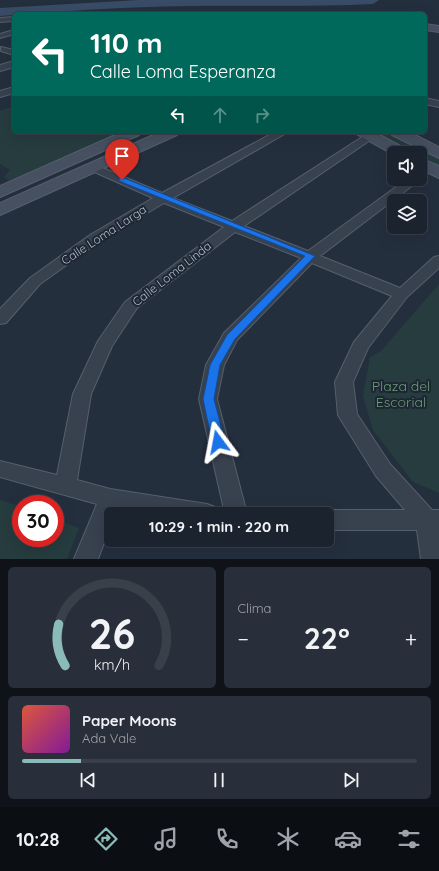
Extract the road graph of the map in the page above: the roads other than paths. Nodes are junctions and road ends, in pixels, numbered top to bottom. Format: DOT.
graph roads {
  1 [pos="12,19"];
  2 [pos="0,20"];
  3 [pos="439,25"];
  4 [pos="427,26"];
  5 [pos="427,26"];
  6 [pos="439,29"];
  7 [pos="427,31"];
  8 [pos="439,32"];
  9 [pos="12,33"];
  10 [pos="0,36"];
  11 [pos="4,49"];
  12 [pos="12,52"];
  13 [pos="12,91"];
  14 [pos="0,94"];
  15 [pos="427,102"];
  16 [pos="439,104"];
  17 [pos="130,134"];
  18 [pos="168,134"];
  19 [pos="279,134"];
  20 [pos="369,134"];
  21 [pos="372,134"];
  22 [pos="401,134"];
  23 [pos="391,146"];
  24 [pos="439,153"];
  25 [pos="94,168"];
  26 [pos="406,186"];
  27 [pos="163,198"];
  28 [pos="0,205"];
  29 [pos="234,226"];
  30 [pos="311,256"];
  31 [pos="439,260"];
  32 [pos="402,294"];
  33 [pos="0,318"];
  34 [pos="0,469"];
  35 [pos="65,488"];
  36 [pos="110,498"];
  37 [pos="165,507"];
  38 [pos="234,507"];
  39 [pos="334,520"];
  40 [pos="433,520"];
  41 [pos="86,559"];
  42 [pos="433,559"];
  1 -- 2 [label="street"];
  3 -- 4 [label="street"];
  5 -- 6 [label="street"];
  7 -- 8 [label="street"];
  9 -- 10 [label="street"];
  11 -- 12 [label="street"];
  13 -- 14 [label="street"];
  15 -- 16 [label="street"];
  17 -- 28 [label="street"];
  18 -- 25 [label="street"];
  19 -- 27 [label="street, Calle Loma Larga"];
  20 -- 29 [label="street, Calle Loma Linda"];
  21 -- 23 [label="street"];
  22 -- 24 [label="street"];
  25 -- 27 [label="street"];
  25 -- 28 [label="street"];
  26 -- 30 [label="street"];
  27 -- 29 [label="street"];
  27 -- 33 [label="street, Calle Loma Larga"];
  29 -- 30 [label="street"];
  29 -- 35 [label="street, Calle Loma Linda"];
  30 -- 32 [label="street"];
  30 -- 38 [label="street"];
  31 -- 32 [label="street"];
  32 -- 40 [label="street"];
  34 -- 35 [label="street"];
  35 -- 36 [label="street"];
  36 -- 37 [label="street"];
  36 -- 41 [label="street"];
  39 -- 40 [label="street"];
  40 -- 42 [label="street"];
}
